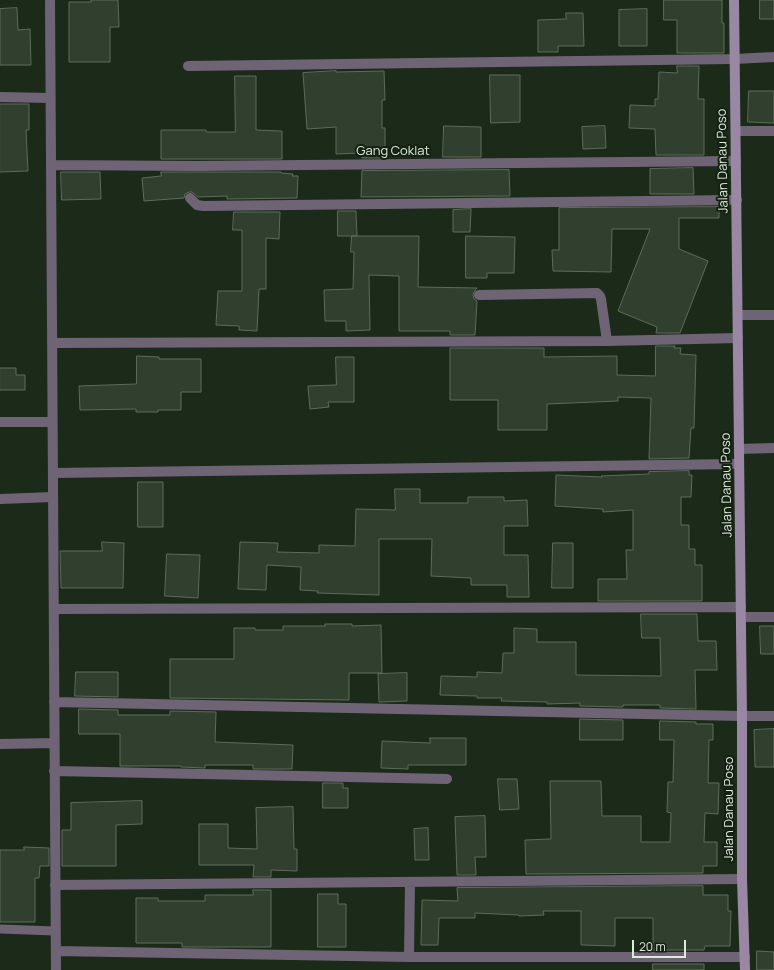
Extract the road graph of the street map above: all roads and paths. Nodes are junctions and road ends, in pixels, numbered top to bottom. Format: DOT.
graph roads {
  1 [pos="50,0"];
  2 [pos="734,0"];
  3 [pos="774,57"];
  4 [pos="734,59"];
  5 [pos="188,66"];
  6 [pos="0,96"];
  7 [pos="50,98"];
  8 [pos="736,130"];
  9 [pos="774,131"];
  10 [pos="736,161"];
  11 [pos="50,165"];
  12 [pos="190,198"];
  13 [pos="737,200"];
  14 [pos="479,295"];
  15 [pos="738,315"];
  16 [pos="774,315"];
  17 [pos="738,338"];
  18 [pos="607,341"];
  19 [pos="52,343"];
  20 [pos="0,422"];
  21 [pos="52,422"];
  22 [pos="774,448"];
  23 [pos="739,449"];
  24 [pos="739,464"];
  25 [pos="53,472"];
  26 [pos="53,497"];
  27 [pos="0,499"];
  28 [pos="54,609"];
  29 [pos="741,612"];
  30 [pos="774,617"];
  31 [pos="54,702"];
  32 [pos="742,716"];
  33 [pos="774,716"];
  34 [pos="54,743"];
  35 [pos="0,744"];
  36 [pos="54,771"];
  37 [pos="447,780"];
  38 [pos="742,879"];
  39 [pos="410,882"];
  40 [pos="55,885"];
  41 [pos="0,929"];
  42 [pos="55,931"];
  43 [pos="56,951"];
  44 [pos="409,957"];
  45 [pos="744,957"];
  46 [pos="56,970"];
  47 [pos="744,970"];
  1 -- 7 [label="street"];
  2 -- 4 [label="street, Jalan Danau Poso"];
  3 -- 4 [label="street"];
  4 -- 5 [label="street"];
  4 -- 8 [label="street, Jalan Danau Poso"];
  6 -- 7 [label="street"];
  7 -- 11 [label="street"];
  8 -- 9 [label="street"];
  8 -- 10 [label="street, Jalan Danau Poso"];
  10 -- 11 [label="street, Gang Coklat"];
  10 -- 13 [label="street, Jalan Danau Poso"];
  11 -- 19 [label="street"];
  12 -- 13 [label="street"];
  13 -- 15 [label="street, Jalan Danau Poso"];
  14 -- 18 [label="street"];
  15 -- 16 [label="street"];
  15 -- 17 [label="street, Jalan Danau Poso"];
  17 -- 18 [label="street"];
  17 -- 23 [label="street, Jalan Danau Poso"];
  18 -- 19 [label="street"];
  19 -- 21 [label="street"];
  20 -- 21 [label="street"];
  21 -- 25 [label="street"];
  22 -- 23 [label="street"];
  23 -- 24 [label="street, Jalan Danau Poso"];
  24 -- 25 [label="street"];
  24 -- 29 [label="street, Jalan Danau Poso"];
  25 -- 26 [label="street"];
  26 -- 27 [label="street"];
  26 -- 28 [label="street"];
  28 -- 29 [label="street"];
  28 -- 31 [label="street"];
  29 -- 30 [label="street"];
  29 -- 32 [label="street, Jalan Danau Poso"];
  31 -- 32 [label="street"];
  31 -- 34 [label="street"];
  32 -- 33 [label="street"];
  32 -- 38 [label="street, Jalan Danau Poso"];
  34 -- 35 [label="street"];
  34 -- 36 [label="street"];
  36 -- 37 [label="street"];
  36 -- 40 [label="street"];
  38 -- 39 [label="street"];
  38 -- 45 [label="street, Jalan Danau Poso"];
  39 -- 40 [label="street"];
  39 -- 44 [label="street"];
  40 -- 42 [label="street"];
  41 -- 42 [label="lane"];
  42 -- 43 [label="street"];
  43 -- 44 [label="street"];
  43 -- 46 [label="street"];
  44 -- 45 [label="street"];
  45 -- 47 [label="street, Jalan Danau Poso"];
}
